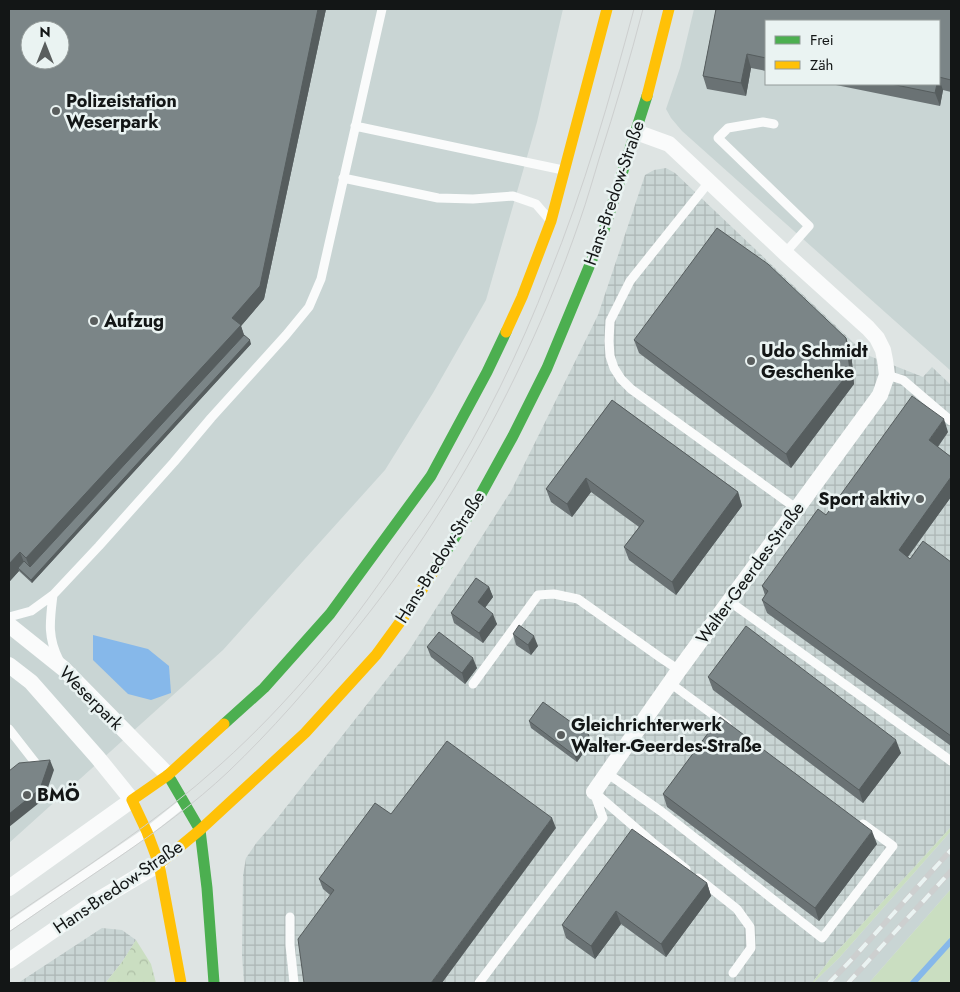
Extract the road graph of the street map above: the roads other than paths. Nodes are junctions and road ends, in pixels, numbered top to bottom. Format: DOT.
graph roads {
  1 [pos="382,9"];
  2 [pos="607,9"];
  3 [pos="669,9"];
  4 [pos="774,124"];
  5 [pos="355,126"];
  6 [pos="636,132"];
  7 [pos="565,171"];
  8 [pos="344,178"];
  9 [pos="709,182"];
  10 [pos="551,221"];
  11 [pos="785,253"];
  12 [pos="887,375"];
  13 [pos="951,421"];
  14 [pos="797,509"];
  15 [pos="53,595"];
  16 [pos="729,601"];
  17 [pos="9,616"];
  18 [pos="9,625"];
  19 [pos="9,665"];
  20 [pos="64,669"];
  21 [pos="675,676"];
  22 [pos="473,684"];
  23 [pos="9,729"];
  24 [pos="737,732"];
  25 [pos="951,761"];
  26 [pos="42,771"];
  27 [pos="607,773"];
  28 [pos="168,775"];
  29 [pos="594,792"];
  30 [pos="132,800"];
  31 [pos="184,803"];
  32 [pos="854,818"];
  33 [pos="200,830"];
  34 [pos="147,832"];
  35 [pos="159,864"];
  36 [pos="9,888"];
  37 [pos="290,917"];
  38 [pos="9,926"];
  39 [pos="9,961"];
  40 [pos="732,973"];
  41 [pos="181,983"];
  42 [pos="214,983"];
  43 [pos="294,983"];
  44 [pos="480,983"];
  1 -- 5 [label="lane"];
  2 -- 7 [label="main road"];
  3 -- 6 [label="main road, Hans-Bredow-Straße"];
  4 -- 11 [label="lane"];
  5 -- 7 [label="lane"];
  5 -- 8 [label="lane"];
  6 -- 9 [label="street"];
  6 -- 33 [label="main road, Hans-Bredow-Straße"];
  7 -- 10 [label="main road"];
  8 -- 10 [label="lane"];
  8 -- 15 [label="lane"];
  9 -- 11 [label="street"];
  9 -- 14 [label="lane"];
  10 -- 28 [label="main road"];
  11 -- 12 [label="street"];
  12 -- 13 [label="lane"];
  12 -- 14 [label="street, Walter-Geerdes-Straße"];
  14 -- 16 [label="street, Walter-Geerdes-Straße"];
  15 -- 17 [label="lane"];
  15 -- 20 [label="lane"];
  16 -- 21 [label="street, Walter-Geerdes-Straße"];
  16 -- 25 [label="lane"];
  18 -- 20 [label="street, Weserpark"];
  19 -- 30 [label="street, Weserpark"];
  20 -- 28 [label="street, Weserpark"];
  21 -- 22 [label="lane"];
  21 -- 24 [label="lane"];
  21 -- 27 [label="street, Walter-Geerdes-Straße"];
  23 -- 26 [label="lane"];
  27 -- 29 [label="street, Walter-Geerdes-Straße"];
  27 -- 32 [label="lane"];
  28 -- 30 [label="main road"];
  28 -- 31 [label="main road"];
  29 -- 40 [label="lane"];
  29 -- 44 [label="lane"];
  30 -- 34 [label="main road"];
  30 -- 36 [label="street"];
  31 -- 33 [label="main road"];
  31 -- 34 [label="lane"];
  33 -- 35 [label="main road, Hans-Bredow-Straße"];
  33 -- 42 [label="main road"];
  34 -- 35 [label="main road"];
  34 -- 38 [label="lane"];
  35 -- 39 [label="street, Hans-Bredow-Straße"];
  35 -- 41 [label="main road"];
  37 -- 43 [label="lane"];
}
